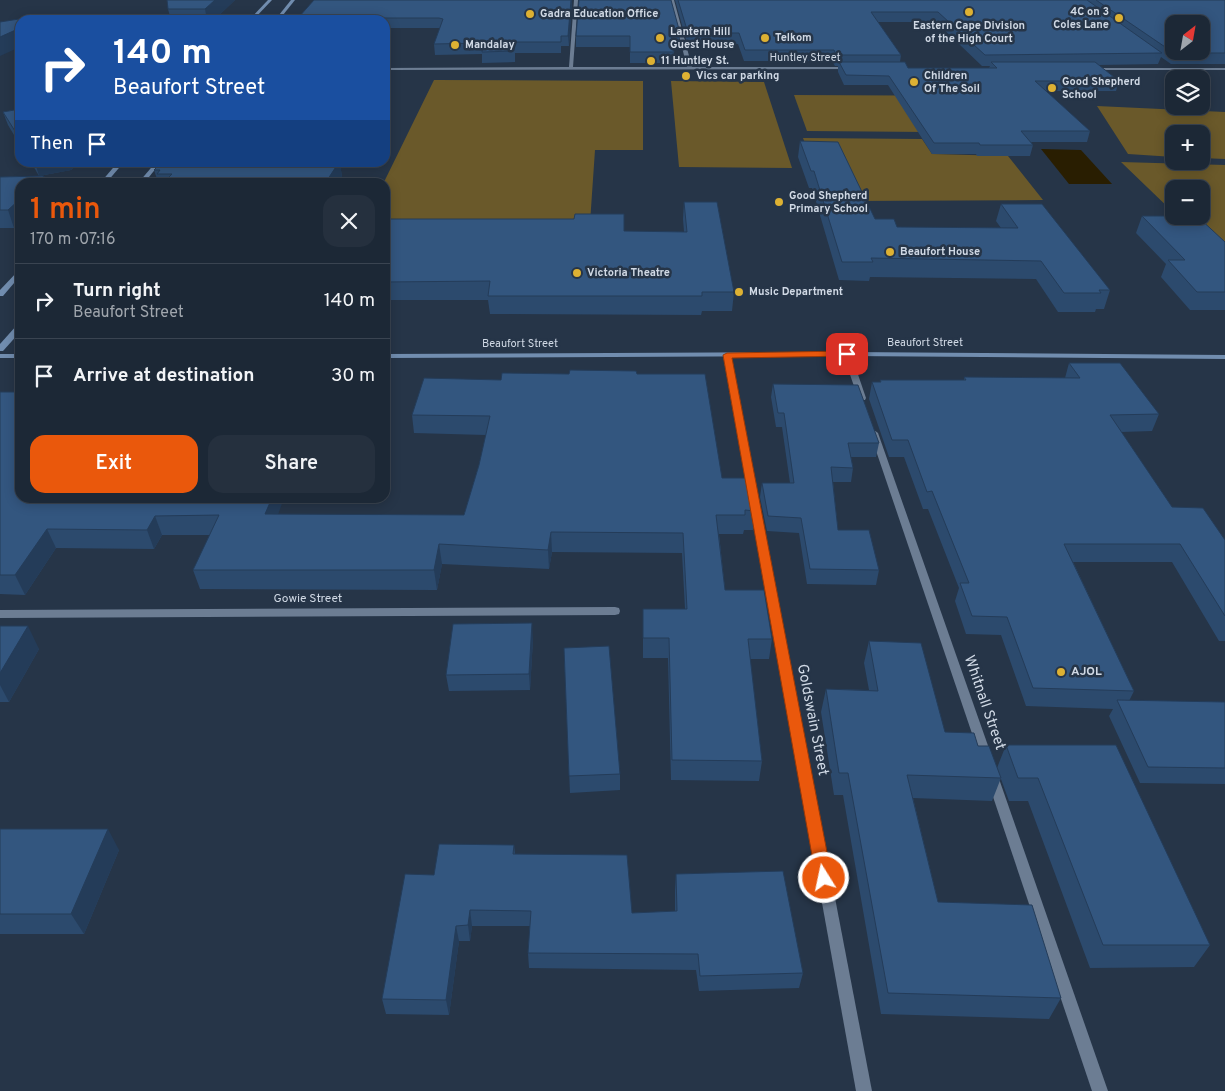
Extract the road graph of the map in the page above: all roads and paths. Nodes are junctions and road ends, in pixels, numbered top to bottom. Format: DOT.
graph roads {
  1 [pos="270,0"];
  2 [pos="293,0"];
  3 [pos="576,0"];
  4 [pos="672,0"];
  5 [pos="256,15"];
  6 [pos="280,15"];
  7 [pos="1164,63"];
  8 [pos="690,68"];
  9 [pos="856,68"];
  10 [pos="390,69"];
  11 [pos="571,69"];
  12 [pos="1083,69"];
  13 [pos="1172,69"];
  14 [pos="1225,69"];
  15 [pos="118,167"];
  16 [pos="155,167"];
  17 [pos="108,178"];
  18 [pos="145,178"];
  19 [pos="15,278"];
  20 [pos="0,294"];
  21 [pos="15,332"];
  22 [pos="0,349"];
  23 [pos="847,354"];
  24 [pos="727,355"];
  25 [pos="0,356"];
  26 [pos="15,356"];
  27 [pos="390,356"];
  28 [pos="1225,357"];
  29 [pos="616,611"];
  30 [pos="0,614"];
  31 [pos="864,1091"];
  32 [pos="1100,1091"];
  1 -- 5 [label="main road"];
  2 -- 6 [label="main road"];
  3 -- 11 [label="street"];
  4 -- 8 [label="street"];
  7 -- 13 [label="street"];
  8 -- 9 [label="street, Huntley Street"];
  8 -- 11 [label="street, Huntley Street"];
  10 -- 11 [label="street, Huntley Street"];
  12 -- 13 [label="street"];
  13 -- 14 [label="street"];
  15 -- 17 [label="main road"];
  16 -- 18 [label="main road"];
  19 -- 20 [label="main road"];
  21 -- 22 [label="main road"];
  23 -- 24 [label="main road, Beaufort Street"];
  23 -- 28 [label="main road, Beaufort Street"];
  23 -- 32 [label="street, Whitnall Street"];
  24 -- 27 [label="main road, Beaufort Street"];
  24 -- 31 [label="street, Goldswain Street"];
  25 -- 26 [label="main road"];
  29 -- 30 [label="street, Gowie Street"];
}
